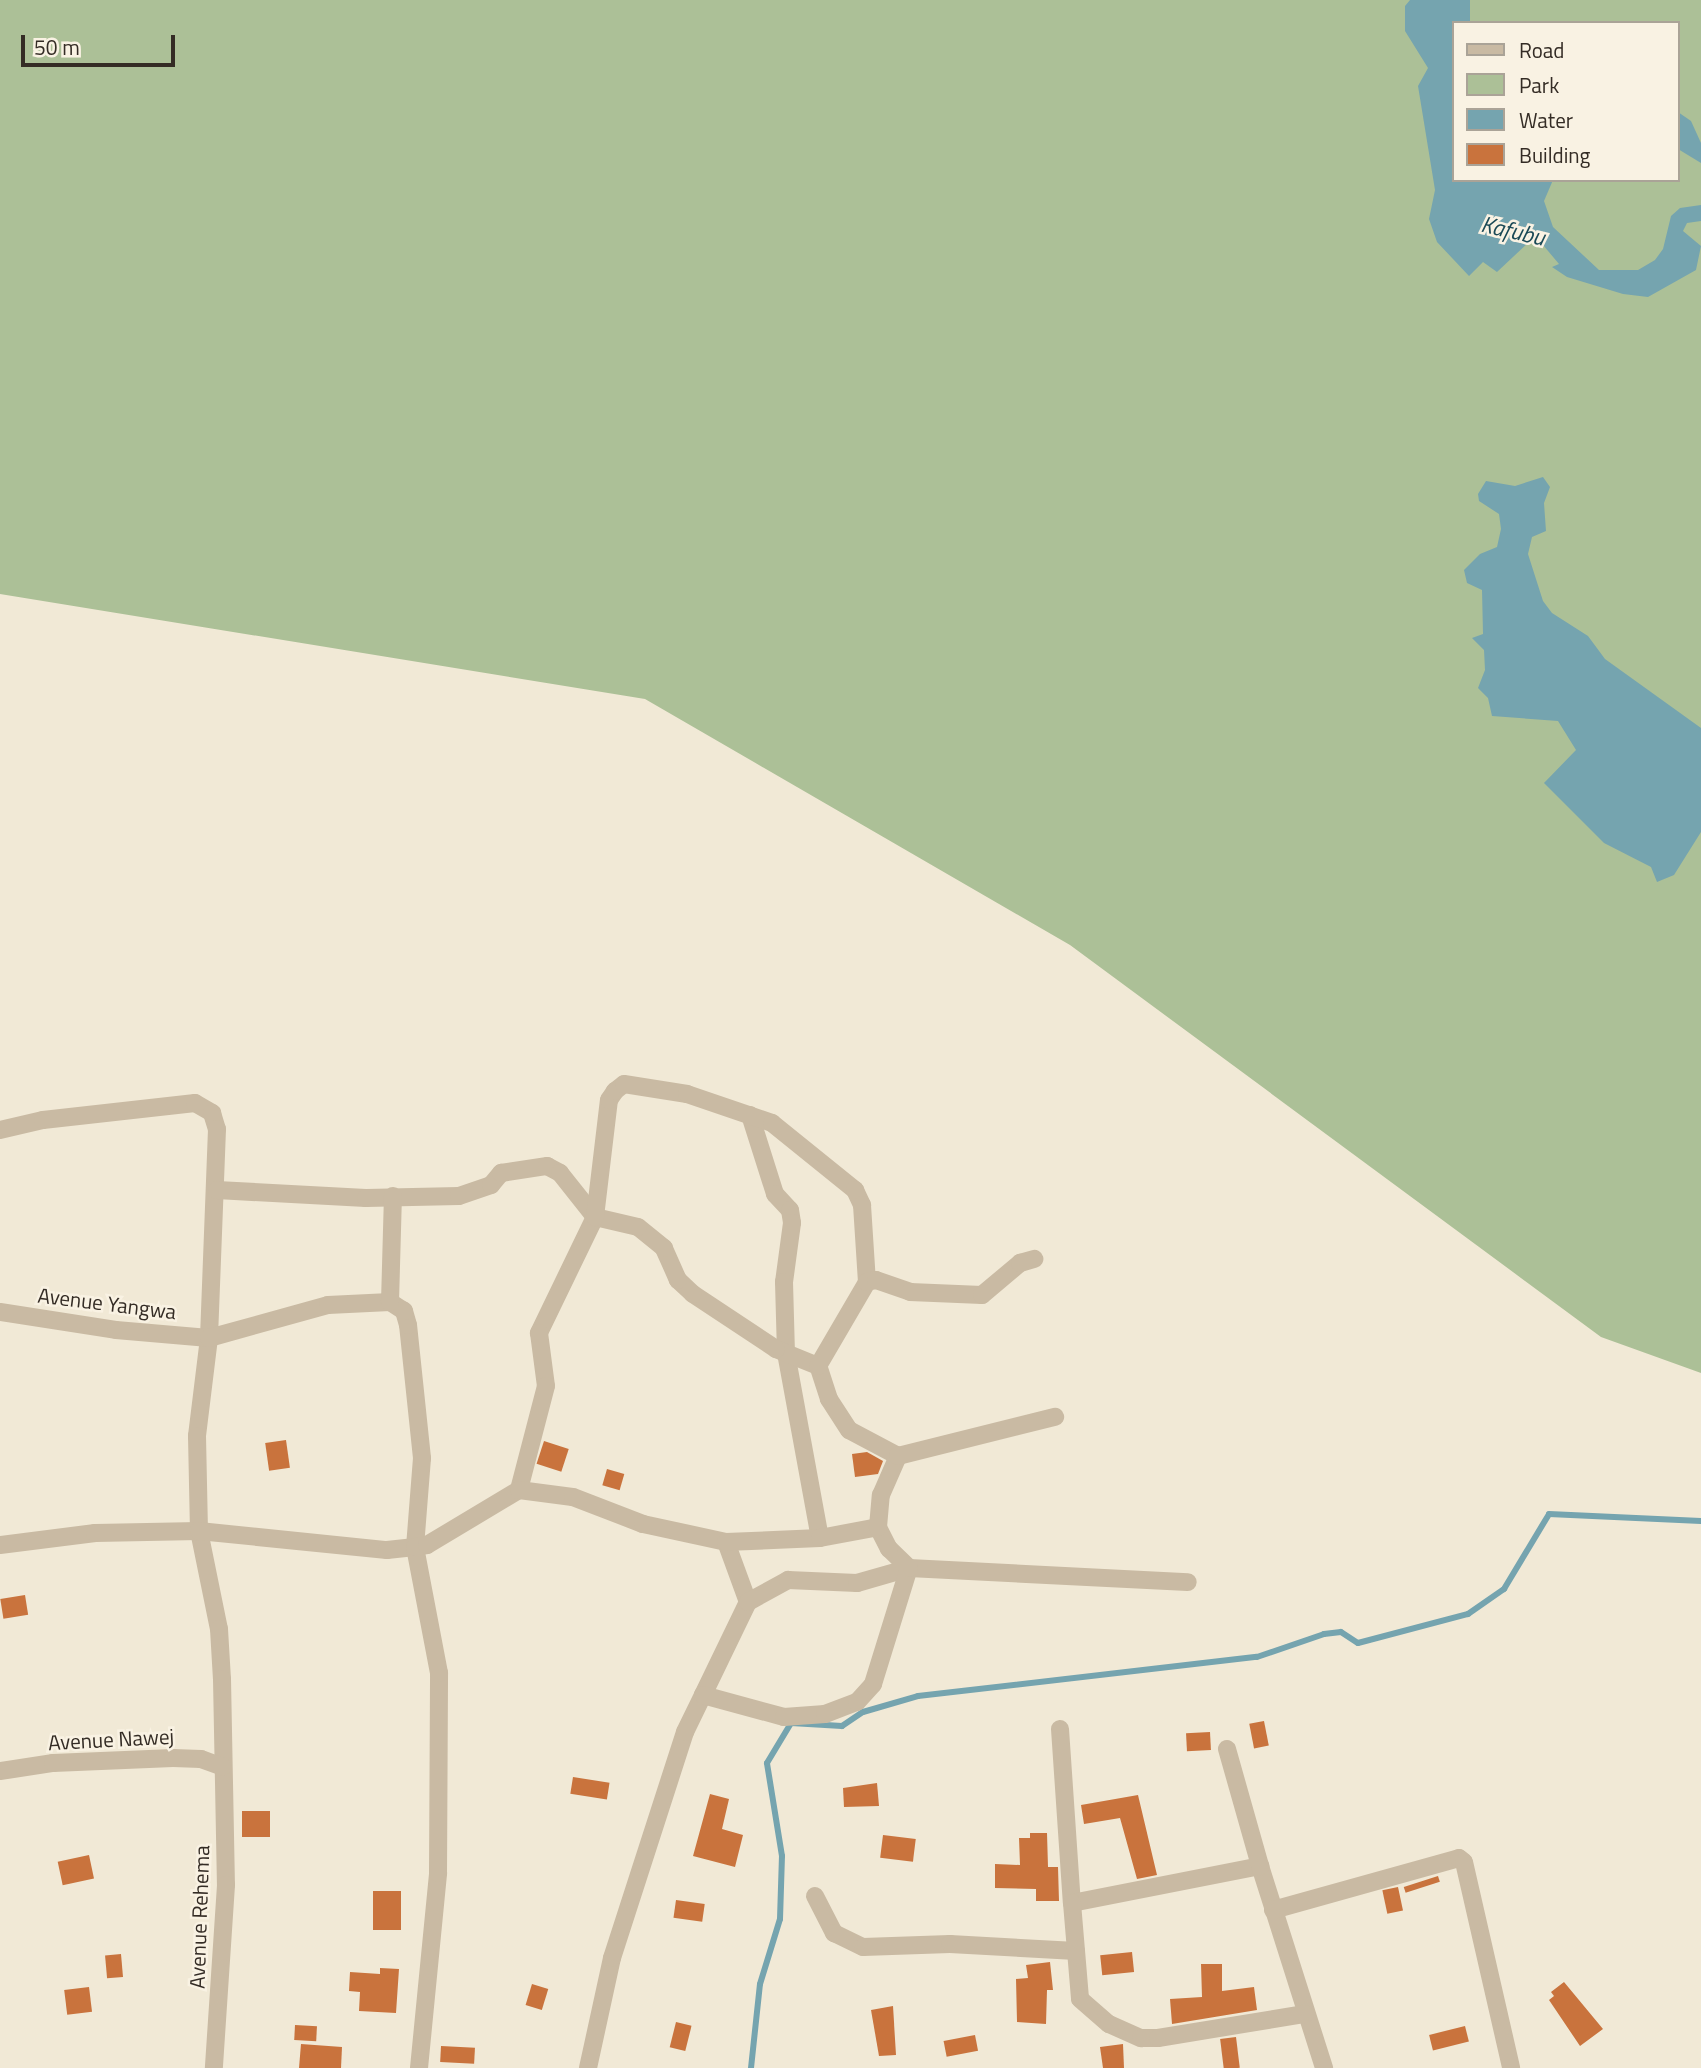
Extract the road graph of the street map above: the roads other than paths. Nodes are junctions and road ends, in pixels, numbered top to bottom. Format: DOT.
graph roads {
  1 [pos="750,1115"];
  2 [pos="0,1130"];
  3 [pos="217,1190"];
  4 [pos="393,1196"];
  5 [pos="595,1217"];
  6 [pos="1034,1259"];
  7 [pos="867,1282"];
  8 [pos="390,1302"];
  9 [pos="0,1312"];
  10 [pos="209,1338"];
  11 [pos="786,1353"];
  12 [pos="818,1366"];
  13 [pos="1055,1417"];
  14 [pos="898,1456"];
  15 [pos="519,1490"];
  16 [pos="878,1527"];
  17 [pos="199,1531"];
  18 [pos="820,1538"];
  19 [pos="726,1542"];
  20 [pos="0,1545"];
  21 [pos="415,1547"];
  22 [pos="909,1567"];
  23 [pos="1188,1582"];
  24 [pos="748,1602"];
  25 [pos="703,1695"];
  26 [pos="1060,1729"];
  27 [pos="1227,1749"];
  28 [pos="223,1767"];
  29 [pos="0,1771"];
  30 [pos="1260,1866"];
  31 [pos="815,1896"];
  32 [pos="1072,1903"];
  33 [pos="1273,1910"];
  34 [pos="1076,1951"];
  35 [pos="1305,2014"];
  36 [pos="214,2068"];
  37 [pos="419,2068"];
  38 [pos="588,2068"];
  39 [pos="1324,2068"];
  40 [pos="1511,2068"];
  1 -- 5 [label="street"];
  1 -- 7 [label="street"];
  1 -- 11 [label="street"];
  2 -- 3 [label="street, Avenue Rehema"];
  3 -- 4 [label="street"];
  3 -- 10 [label="street, Avenue Rehema"];
  4 -- 5 [label="street"];
  4 -- 8 [label="street"];
  5 -- 11 [label="street"];
  5 -- 15 [label="street"];
  6 -- 7 [label="street"];
  7 -- 12 [label="street"];
  8 -- 10 [label="street"];
  8 -- 21 [label="street"];
  9 -- 10 [label="street, Avenue Yangwa"];
  10 -- 17 [label="street, Avenue Rehema"];
  11 -- 12 [label="street"];
  11 -- 18 [label="street"];
  12 -- 14 [label="street"];
  13 -- 14 [label="street"];
  14 -- 16 [label="street"];
  15 -- 19 [label="street"];
  15 -- 21 [label="street"];
  16 -- 18 [label="street"];
  16 -- 22 [label="street"];
  17 -- 20 [label="street"];
  17 -- 21 [label="street"];
  17 -- 28 [label="street, Avenue Rehema"];
  18 -- 19 [label="street"];
  19 -- 24 [label="street"];
  21 -- 37 [label="street"];
  22 -- 23 [label="street"];
  22 -- 24 [label="street"];
  22 -- 25 [label="street"];
  24 -- 25 [label="street"];
  25 -- 38 [label="street"];
  26 -- 32 [label="street"];
  27 -- 30 [label="street"];
  28 -- 29 [label="street, Avenue Nawej"];
  28 -- 36 [label="street, Avenue Rehema"];
  30 -- 32 [label="street"];
  30 -- 33 [label="street"];
  31 -- 34 [label="street"];
  32 -- 34 [label="street"];
  33 -- 35 [label="street"];
  33 -- 40 [label="street"];
  34 -- 35 [label="street"];
  35 -- 39 [label="street"];
}
